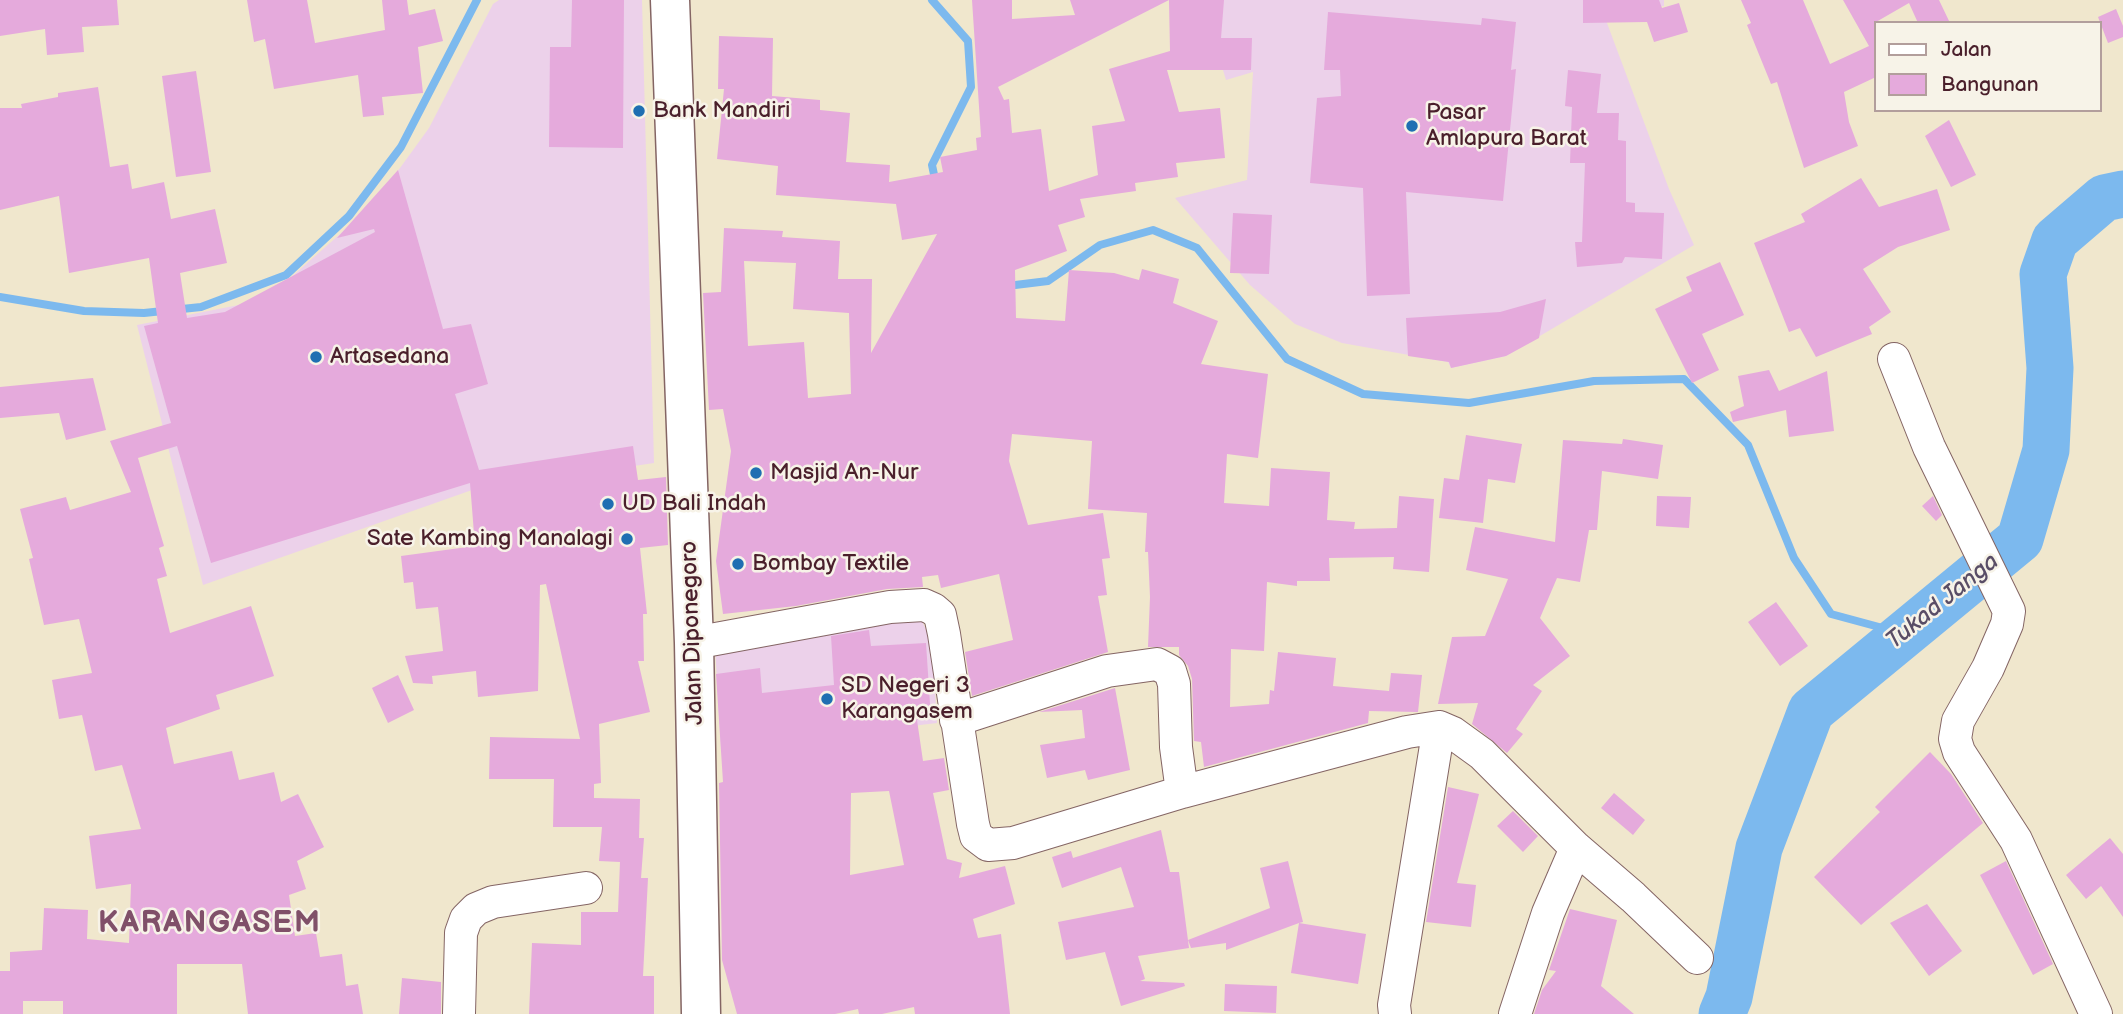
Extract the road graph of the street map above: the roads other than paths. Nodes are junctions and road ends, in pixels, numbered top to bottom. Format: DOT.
graph roads {
  1 [pos="670,4"];
  2 [pos="1894,359"];
  3 [pos="694,643"];
  4 [pos="956,720"];
  5 [pos="1439,727"];
  6 [pos="1182,792"];
  7 [pos="1576,848"];
  8 [pos="586,888"];
  9 [pos="1697,958"];
  10 [pos="459,1014"];
  11 [pos="701,1014"];
  12 [pos="1395,1014"];
  13 [pos="1515,1014"];
  14 [pos="2096,1014"];
  1 -- 3 [label="street, Jalan Diponegoro"];
  2 -- 14 [label="street"];
  3 -- 4 [label="street"];
  3 -- 11 [label="street, Jalan Diponegoro"];
  4 -- 6 [label="street"];
  4 -- 6 [label="street"];
  5 -- 6 [label="street"];
  5 -- 7 [label="street"];
  5 -- 12 [label="street"];
  7 -- 9 [label="street"];
  7 -- 13 [label="street"];
  8 -- 10 [label="street"];
}
